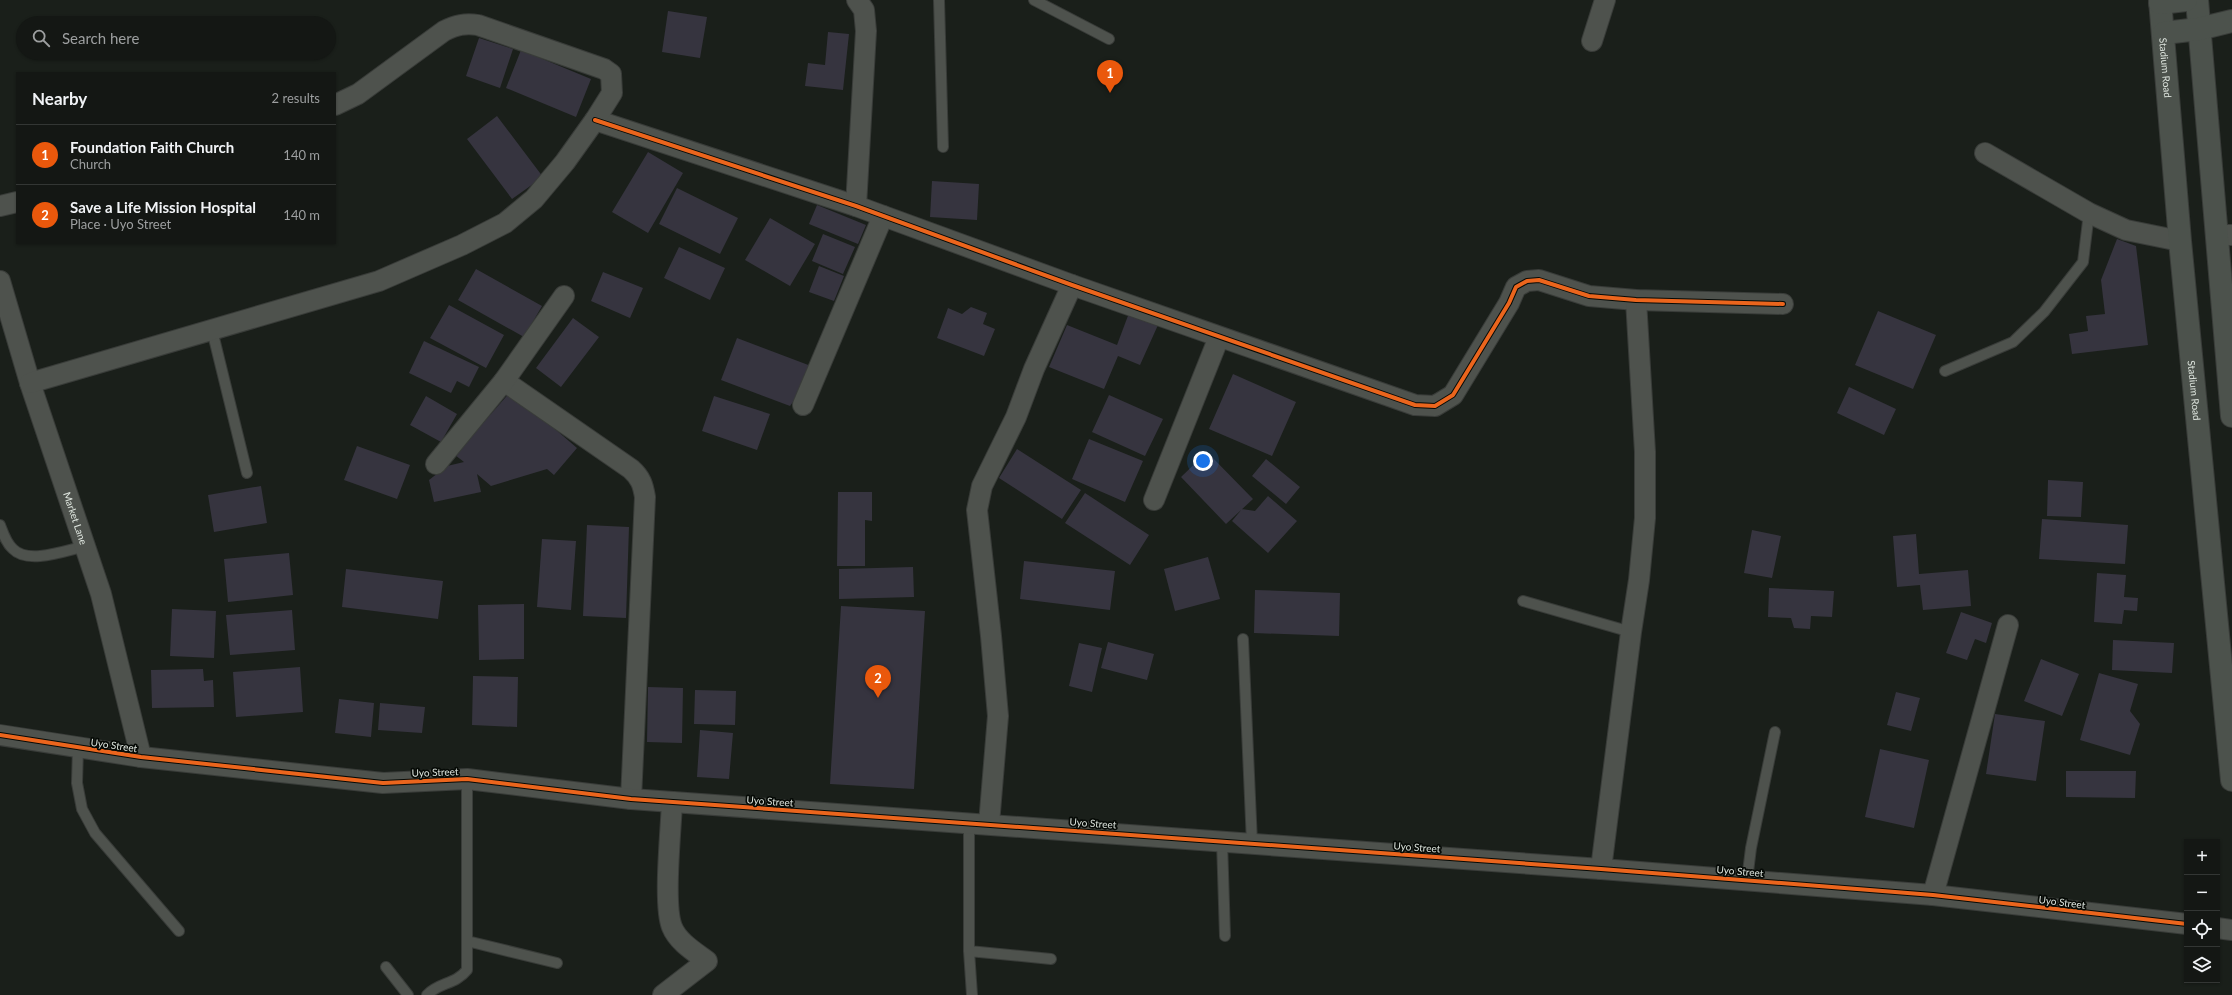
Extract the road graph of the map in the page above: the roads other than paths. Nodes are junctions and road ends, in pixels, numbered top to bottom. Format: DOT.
graph roads {
  1 [pos="857,0"];
  2 [pos="939,0"];
  3 [pos="1034,0"];
  4 [pos="1604,0"];
  5 [pos="2186,0"];
  6 [pos="2197,0"];
  7 [pos="2160,1"];
  8 [pos="2232,21"];
  9 [pos="2199,29"];
  10 [pos="2164,33"];
  11 [pos="1109,39"];
  12 [pos="1592,41"];
  13 [pos="336,105"];
  14 [pos="595,120"];
  15 [pos="944,147"];
  16 [pos="1984,152"];
  17 [pos="16,202"];
  18 [pos="0,206"];
  19 [pos="856,206"];
  20 [pos="2089,213"];
  21 [pos="882,216"];
  22 [pos="2224,235"];
  23 [pos="2180,241"];
  24 [pos="0,281"];
  25 [pos="1072,286"];
  26 [pos="564,296"];
  27 [pos="1636,300"];
  28 [pos="1783,304"];
  29 [pos="212,330"];
  30 [pos="1219,337"];
  31 [pos="1944,371"];
  32 [pos="504,381"];
  33 [pos="30,383"];
  34 [pos="803,405"];
  35 [pos="2232,416"];
  36 [pos="436,464"];
  37 [pos="247,473"];
  38 [pos="1154,500"];
  39 [pos="0,525"];
  40 [pos="86,546"];
  41 [pos="1524,601"];
  42 [pos="2008,625"];
  43 [pos="1631,632"];
  44 [pos="1243,638"];
  45 [pos="1775,732"];
  46 [pos="0,735"];
  47 [pos="78,748"];
  48 [pos="141,757"];
  49 [pos="467,779"];
  50 [pos="2232,780"];
  51 [pos="632,799"];
  52 [pos="672,802"];
  53 [pos="969,822"];
  54 [pos="989,824"];
  55 [pos="1222,841"];
  56 [pos="1252,843"];
  57 [pos="1602,868"];
  58 [pos="1747,880"];
  59 [pos="1933,895"];
  60 [pos="2184,924"];
  61 [pos="2220,928"];
  62 [pos="2232,930"];
  63 [pos="179,932"];
  64 [pos="1224,936"];
  65 [pos="467,941"];
  66 [pos="969,951"];
  67 [pos="1051,959"];
  68 [pos="557,963"];
  69 [pos="386,967"];
  70 [pos="408,995"];
  71 [pos="427,995"];
  72 [pos="663,995"];
  73 [pos="972,995"];
  1 -- 19 [label="street"];
  2 -- 15 [label="lane"];
  3 -- 11 [label="lane"];
  4 -- 12 [label="street"];
  5 -- 7 [label="main road"];
  6 -- 9 [label="main road"];
  7 -- 10 [label="main road, Stadium Road"];
  8 -- 9 [label="main road"];
  9 -- 10 [label="main road"];
  9 -- 22 [label="main road"];
  10 -- 23 [label="main road, Stadium Road"];
  13 -- 14 [label="street"];
  14 -- 19 [label="street"];
  14 -- 29 [label="street"];
  16 -- 20 [label="street"];
  17 -- 18 [label="street"];
  19 -- 21 [label="street"];
  20 -- 23 [label="street"];
  20 -- 31 [label="lane"];
  21 -- 25 [label="street"];
  21 -- 34 [label="street"];
  22 -- 35 [label="main road"];
  23 -- 50 [label="main road, Stadium Road"];
  24 -- 33 [label="street, Market Lane"];
  25 -- 30 [label="street"];
  25 -- 54 [label="street"];
  26 -- 32 [label="street"];
  27 -- 28 [label="street"];
  27 -- 30 [label="street"];
  27 -- 43 [label="street"];
  29 -- 33 [label="street"];
  29 -- 37 [label="lane"];
  30 -- 38 [label="street"];
  32 -- 36 [label="street"];
  32 -- 51 [label="street"];
  33 -- 40 [label="street, Market Lane"];
  39 -- 40 [label="lane"];
  40 -- 48 [label="street, Market Lane"];
  41 -- 43 [label="lane"];
  42 -- 59 [label="street"];
  43 -- 57 [label="street"];
  44 -- 56 [label="lane"];
  45 -- 58 [label="lane"];
  46 -- 47 [label="street, Uyo Street"];
  47 -- 48 [label="street, Uyo Street"];
  47 -- 63 [label="lane"];
  48 -- 49 [label="street, Uyo Street"];
  49 -- 51 [label="street, Uyo Street"];
  49 -- 65 [label="lane"];
  51 -- 52 [label="street, Uyo Street"];
  52 -- 53 [label="street, Uyo Street"];
  52 -- 72 [label="street"];
  53 -- 54 [label="street, Uyo Street"];
  53 -- 66 [label="lane"];
  54 -- 55 [label="street, Uyo Street"];
  55 -- 56 [label="street, Uyo Street"];
  55 -- 64 [label="lane"];
  56 -- 57 [label="street, Uyo Street"];
  57 -- 58 [label="street, Uyo Street"];
  58 -- 59 [label="street, Uyo Street"];
  59 -- 60 [label="street, Uyo Street"];
  61 -- 62 [label="street"];
  65 -- 68 [label="lane"];
  65 -- 71 [label="lane"];
  66 -- 67 [label="lane"];
  66 -- 73 [label="lane"];
  69 -- 70 [label="lane"];
}
